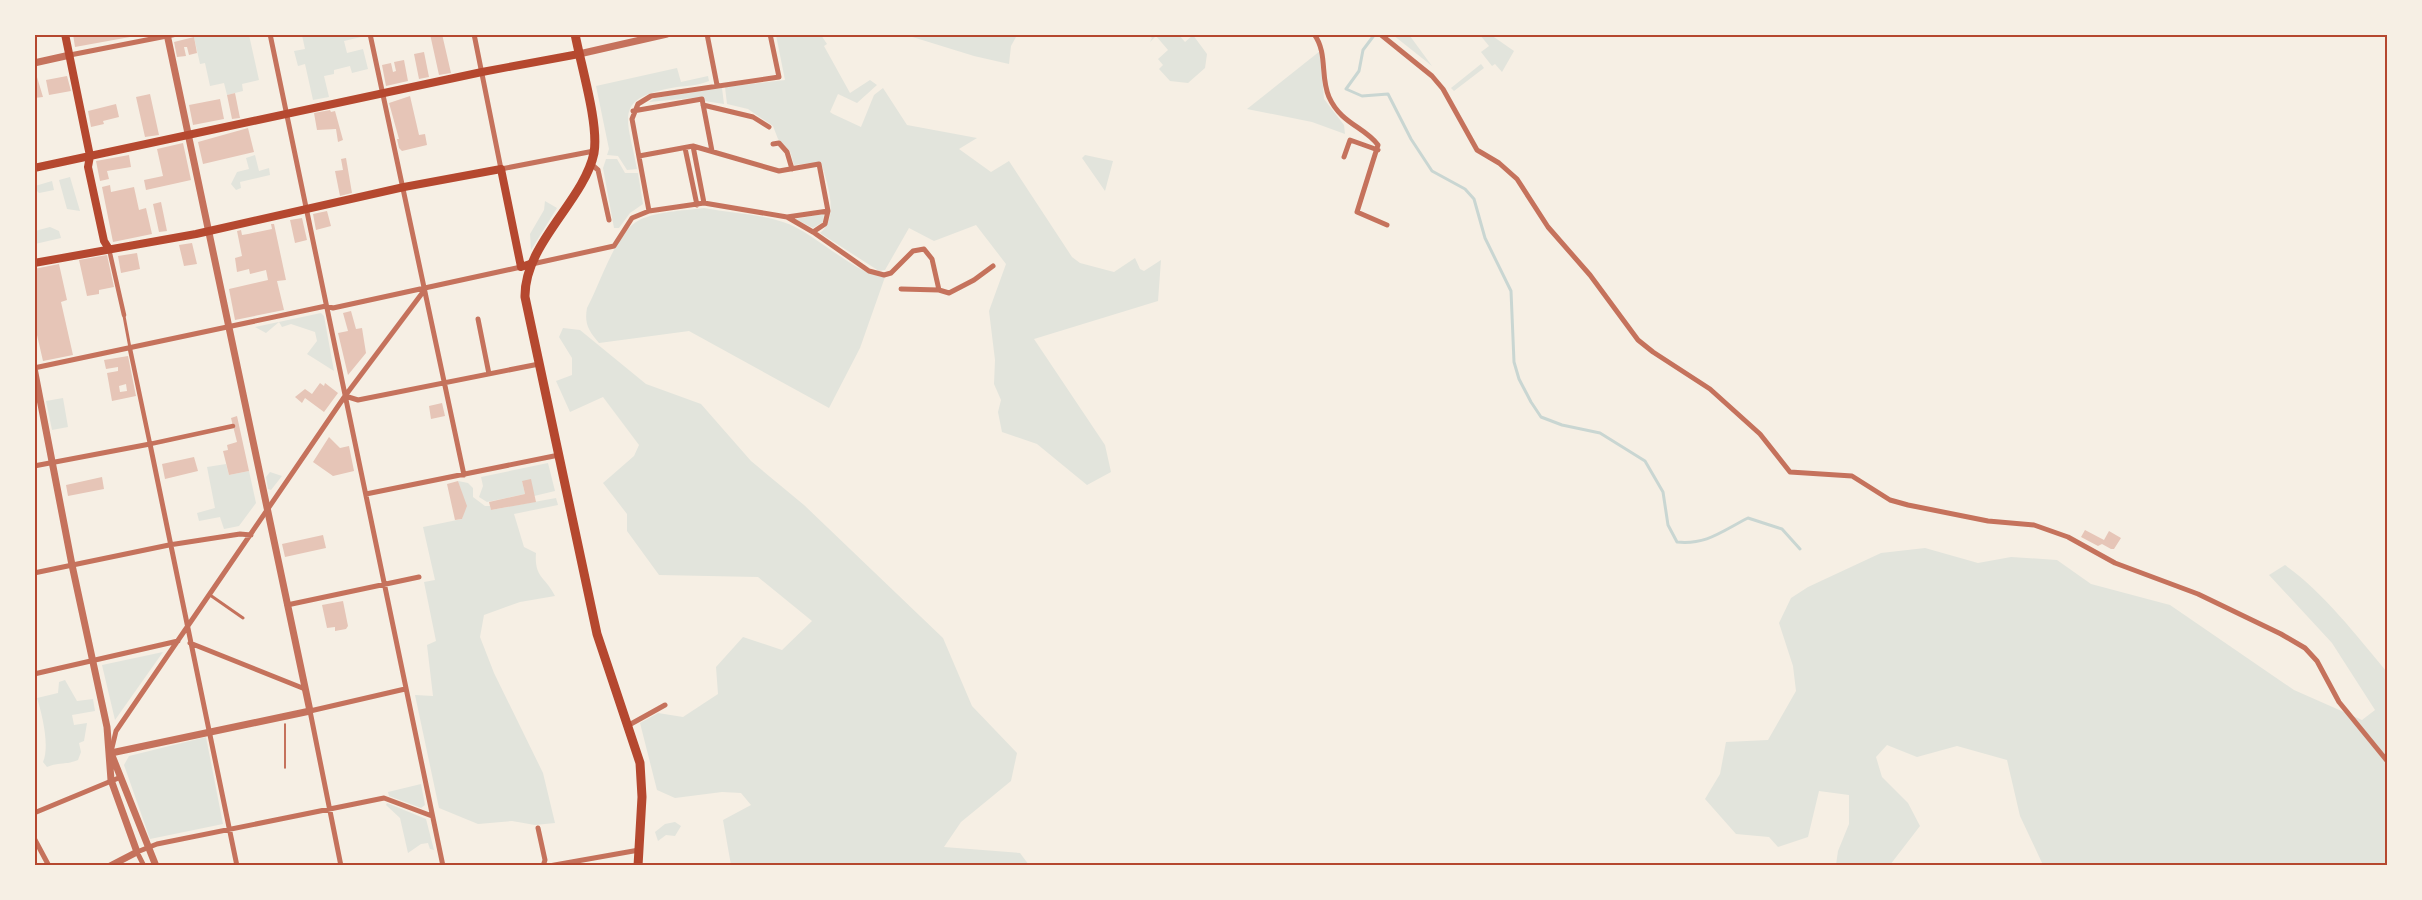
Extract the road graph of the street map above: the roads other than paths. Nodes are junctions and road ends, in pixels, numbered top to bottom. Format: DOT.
graph roads {
  1 [pos="65,34"];
  2 [pos="177,34"];
  3 [pos="270,34"];
  4 [pos="370,34"];
  5 [pos="474,34"];
  6 [pos="667,34"];
  7 [pos="707,34"];
  8 [pos="770,34"];
  9 [pos="1314,34"];
  10 [pos="1380,34"];
  11 [pos="167,35"];
  12 [pos="575,35"];
  13 [pos="579,54"];
  14 [pos="70,55"];
  15 [pos="34,63"];
  16 [pos="482,72"];
  17 [pos="717,85"];
  18 [pos="383,93"];
  19 [pos="703,102"];
  20 [pos="633,111"];
  21 [pos="285,114"];
  22 [pos="769,126"];
  23 [pos="188,136"];
  24 [pos="773,144"];
  25 [pos="693,146"];
  26 [pos="685,148"];
  27 [pos="1378,150"];
  28 [pos="594,151"];
  29 [pos="712,151"];
  30 [pos="90,156"];
  31 [pos="639,156"];
  32 [pos="1344,158"];
  33 [pos="590,163"];
  34 [pos="34,168"];
  35 [pos="501,169"];
  36 [pos="792,169"];
  37 [pos="404,187"];
  38 [pos="704,203"];
  39 [pos="697,205"];
  40 [pos="305,209"];
  41 [pos="649,211"];
  42 [pos="828,211"];
  43 [pos="787,217"];
  44 [pos="609,220"];
  45 [pos="1387,225"];
  46 [pos="208,231"];
  47 [pos="813,232"];
  48 [pos="109,249"];
  49 [pos="34,263"];
  50 [pos="526,266"];
  51 [pos="993,266"];
  52 [pos="426,288"];
  53 [pos="901,289"];
  54 [pos="939,290"];
  55 [pos="326,306"];
  56 [pos="124,315"];
  57 [pos="478,319"];
  58 [pos="228,327"];
  59 [pos="130,350"];
  60 [pos="539,364"];
  61 [pos="34,368"];
  62 [pos="489,374"];
  63 [pos="444,383"];
  64 [pos="345,396"];
  65 [pos="233,426"];
  66 [pos="150,444"];
  67 [pos="559,455"];
  68 [pos="52,463"];
  69 [pos="34,466"];
  70 [pos="464,475"];
  71 [pos="366,494"];
  72 [pos="266,515"];
  73 [pos="251,535"];
  74 [pos="169,545"];
  75 [pos="72,566"];
  76 [pos="34,573"];
  77 [pos="419,577"];
  78 [pos="385,584"];
  79 [pos="210,595"];
  80 [pos="287,605"];
  81 [pos="243,618"];
  82 [pos="186,630"];
  83 [pos="178,641"];
  84 [pos="190,643"];
  85 [pos="93,662"];
  86 [pos="34,674"];
  87 [pos="305,689"];
  88 [pos="405,689"];
  89 [pos="664,705"];
  90 [pos="310,711"];
  91 [pos="628,725"];
  92 [pos="209,732"];
  93 [pos="111,753"];
  94 [pos="2388,762"];
  95 [pos="121,777"];
  96 [pos="111,780"];
  97 [pos="329,810"];
  98 [pos="34,813"];
  99 [pos="432,816"];
  100 [pos="538,828"];
  101 [pos="229,829"];
  102 [pos="34,838"];
  103 [pos="147,848"];
  104 [pos="639,850"];
  105 [pos="137,852"];
  106 [pos="49,866"];
  107 [pos="110,866"];
  108 [pos="144,866"];
  109 [pos="156,866"];
  110 [pos="237,866"];
  111 [pos="341,866"];
  112 [pos="443,866"];
  113 [pos="543,866"];
  114 [pos="549,866"];
  115 [pos="638,866"];
  1 -- 14 [label="main road"];
  2 -- 11 [label="street"];
  3 -- 21 [label="street"];
  4 -- 18 [label="street"];
  5 -- 16 [label="street"];
  6 -- 13 [label="street"];
  7 -- 17 [label="street"];
  8 -- 17 [label="street"];
  9 -- 27 [label="street"];
  10 -- 94 [label="street"];
  11 -- 14 [label="street"];
  11 -- 23 [label="street"];
  12 -- 13 [label="highway"];
  13 -- 16 [label="main road"];
  13 -- 28 [label="highway"];
  14 -- 15 [label="street"];
  14 -- 30 [label="main road"];
  16 -- 18 [label="main road"];
  16 -- 35 [label="street"];
  17 -- 20 [label="street"];
  18 -- 21 [label="main road"];
  18 -- 37 [label="street"];
  19 -- 20 [label="street"];
  19 -- 22 [label="street"];
  19 -- 29 [label="street"];
  20 -- 31 [label="street"];
  21 -- 23 [label="main road"];
  21 -- 40 [label="street"];
  23 -- 30 [label="main road"];
  23 -- 46 [label="street"];
  24 -- 36 [label="street"];
  25 -- 26 [label="street"];
  25 -- 29 [label="street"];
  25 -- 38 [label="street"];
  26 -- 31 [label="street"];
  26 -- 39 [label="street"];
  27 -- 32 [label="street"];
  27 -- 45 [label="street"];
  28 -- 33 [label="highway"];
  28 -- 35 [label="street"];
  29 -- 36 [label="street"];
  30 -- 34 [label="main road"];
  30 -- 48 [label="main road"];
  31 -- 41 [label="street"];
  33 -- 44 [label="street"];
  33 -- 50 [label="highway"];
  35 -- 37 [label="main road"];
  35 -- 50 [label="main road"];
  36 -- 42 [label="street"];
  37 -- 40 [label="main road"];
  37 -- 52 [label="street"];
  38 -- 39 [label="street"];
  38 -- 43 [label="street"];
  39 -- 41 [label="street"];
  40 -- 46 [label="main road"];
  40 -- 55 [label="street"];
  41 -- 50 [label="street"];
  42 -- 43 [label="street"];
  42 -- 47 [label="street"];
  43 -- 47 [label="street"];
  46 -- 48 [label="main road"];
  46 -- 58 [label="street"];
  47 -- 54 [label="street"];
  48 -- 49 [label="main road"];
  48 -- 56 [label="street"];
  50 -- 52 [label="street"];
  50 -- 60 [label="highway"];
  51 -- 54 [label="street"];
  52 -- 55 [label="street"];
  52 -- 63 [label="street"];
  52 -- 64 [label="street"];
  53 -- 54 [label="street"];
  55 -- 58 [label="street"];
  55 -- 64 [label="street"];
  56 -- 59 [label="lane"];
  57 -- 62 [label="street"];
  58 -- 59 [label="street"];
  58 -- 72 [label="street"];
  59 -- 61 [label="street"];
  59 -- 66 [label="street"];
  60 -- 62 [label="street"];
  60 -- 67 [label="highway"];
  61 -- 68 [label="street"];
  62 -- 63 [label="street"];
  63 -- 64 [label="street"];
  63 -- 70 [label="street"];
  64 -- 71 [label="street"];
  64 -- 72 [label="street"];
  65 -- 66 [label="street"];
  66 -- 68 [label="street"];
  66 -- 74 [label="street"];
  67 -- 70 [label="street"];
  67 -- 91 [label="highway"];
  68 -- 69 [label="street"];
  68 -- 75 [label="street"];
  70 -- 71 [label="street"];
  71 -- 78 [label="street"];
  72 -- 73 [label="street"];
  72 -- 80 [label="street"];
  73 -- 74 [label="street"];
  73 -- 79 [label="street"];
  74 -- 75 [label="street"];
  74 -- 82 [label="street"];
  75 -- 76 [label="street"];
  75 -- 85 [label="street"];
  77 -- 78 [label="street"];
  78 -- 80 [label="street"];
  78 -- 88 [label="street"];
  79 -- 81 [label="lane"];
  79 -- 82 [label="street"];
  80 -- 87 [label="street"];
  82 -- 83 [label="street"];
  82 -- 84 [label="street"];
  83 -- 85 [label="street"];
  83 -- 93 [label="street"];
  84 -- 87 [label="street"];
  84 -- 92 [label="street"];
  85 -- 86 [label="street"];
  85 -- 93 [label="street"];
  87 -- 90 [label="street"];
  88 -- 90 [label="street"];
  88 -- 99 [label="street"];
  89 -- 91 [label="street"];
  90 -- 92 [label="street"];
  90 -- 97 [label="street"];
  91 -- 104 [label="highway"];
  92 -- 93 [label="street"];
  92 -- 101 [label="street"];
  93 -- 95 [label="street"];
  93 -- 96 [label="street"];
  95 -- 96 [label="street"];
  95 -- 103 [label="street"];
  96 -- 98 [label="street"];
  96 -- 105 [label="street"];
  97 -- 99 [label="street"];
  97 -- 101 [label="street"];
  97 -- 111 [label="street"];
  99 -- 112 [label="street"];
  100 -- 113 [label="street"];
  101 -- 103 [label="street"];
  101 -- 110 [label="street"];
  102 -- 106 [label="street"];
  103 -- 105 [label="street"];
  103 -- 109 [label="street"];
  104 -- 114 [label="street"];
  104 -- 115 [label="highway"];
  105 -- 107 [label="street"];
  105 -- 108 [label="street"];
}
